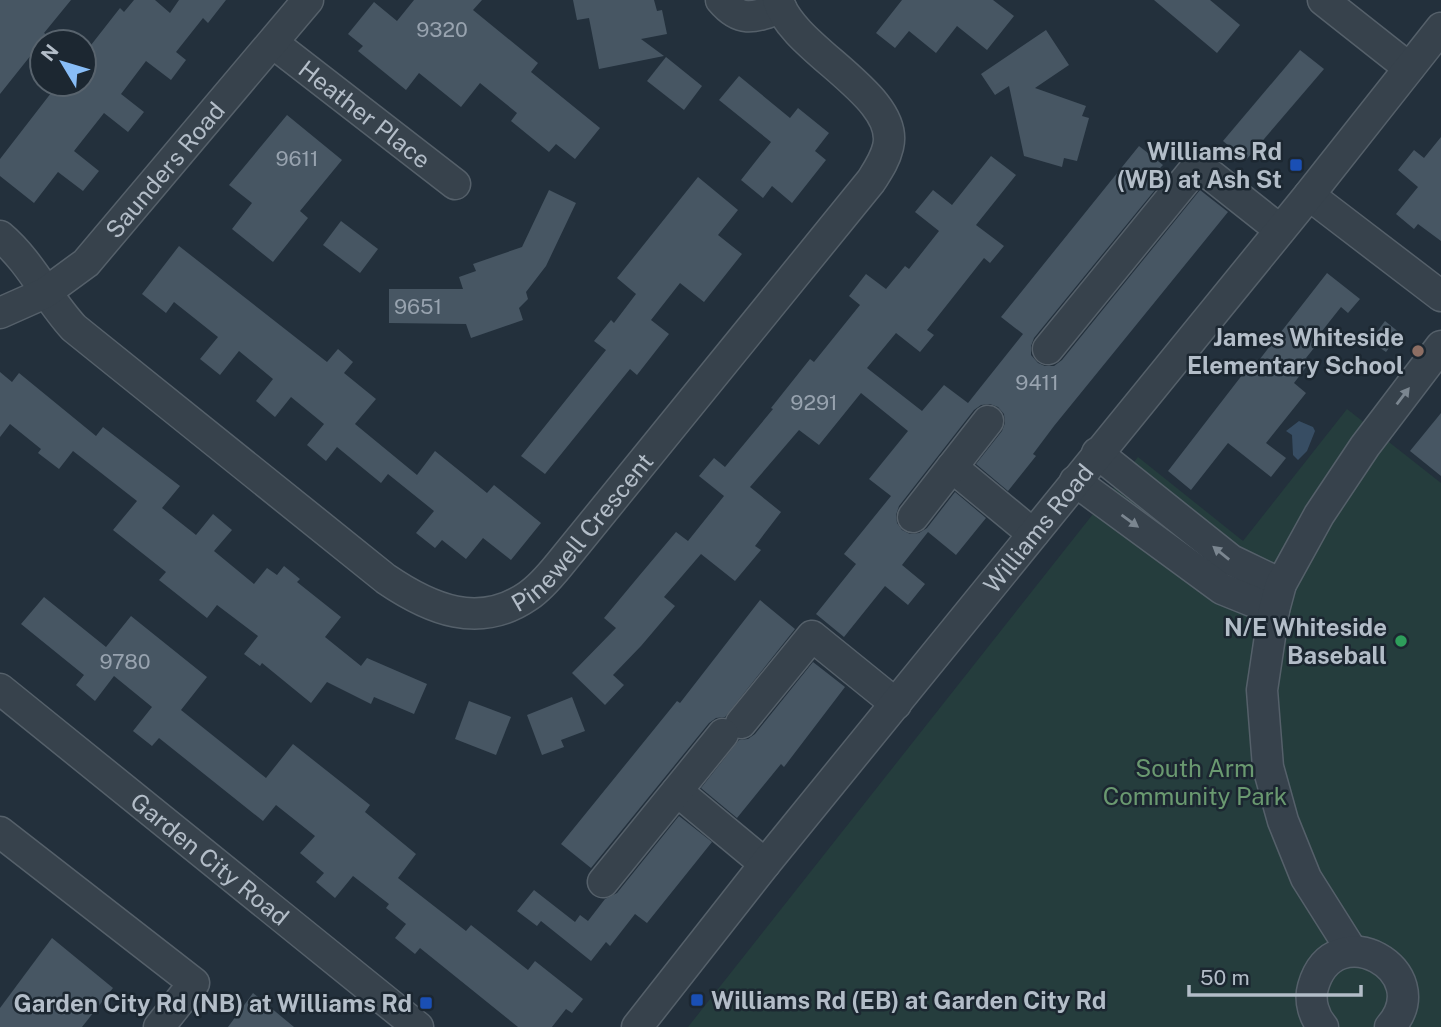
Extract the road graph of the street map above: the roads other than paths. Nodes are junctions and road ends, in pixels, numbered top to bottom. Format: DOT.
graph roads {
  1 [pos="308,0"];
  2 [pos="721,0"];
  3 [pos="1323,0"];
  4 [pos="780,4"];
  5 [pos="1441,28"];
  6 [pos="273,43"];
  7 [pos="1409,68"];
  8 [pos="455,184"];
  9 [pos="1309,195"];
  10 [pos="1280,230"];
  11 [pos="0,236"];
  12 [pos="45,293"];
  13 [pos="1441,296"];
  14 [pos="0,313"];
  15 [pos="1441,346"];
  16 [pos="1048,349"];
  17 [pos="988,421"];
  18 [pos="1097,453"];
  19 [pos="952,467"];
  20 [pos="1075,481"];
  21 [pos="913,517"];
  22 [pos="1033,534"];
  23 [pos="1278,597"];
  24 [pos="0,689"];
  25 [pos="896,704"];
  26 [pos="677,791"];
  27 [pos="0,832"];
  28 [pos="765,864"];
  29 [pos="603,882"];
  30 [pos="1352,951"];
  31 [pos="159,1027"];
  32 [pos="418,1027"];
  33 [pos="637,1027"];
  34 [pos="1323,1027"];
  35 [pos="1391,1027"];
  1 -- 6 [label="street, Saunders Road"];
  2 -- 4 [label="street"];
  3 -- 7 [label="street"];
  4 -- 12 [label="street, Pinewell Crescent"];
  5 -- 7 [label="street, Williams Road"];
  6 -- 8 [label="street, Heather Place"];
  6 -- 12 [label="street, Saunders Road"];
  7 -- 9 [label="street, Williams Road"];
  9 -- 10 [label="street, Williams Road"];
  9 -- 13 [label="street"];
  10 -- 16 [label="street"];
  10 -- 18 [label="street, Williams Road"];
  11 -- 12 [label="street, Pinewell Crescent"];
  12 -- 14 [label="street, Saunders Road"];
  23 -- 15 [label="street, one-way"];
  17 -- 19 [label="street"];
  18 -- 20 [label="street, Williams Road"];
  23 -- 18 [label="street, one-way"];
  19 -- 21 [label="street"];
  19 -- 22 [label="street"];
  20 -- 22 [label="street, Williams Road"];
  20 -- 23 [label="street, one-way"];
  22 -- 25 [label="street, Williams Road"];
  23 -- 30 [label="street"];
  24 -- 32 [label="street, Garden City Road"];
  25 -- 26 [label="street"];
  25 -- 28 [label="street, Williams Road"];
  26 -- 28 [label="street"];
  26 -- 29 [label="street"];
  27 -- 31 [label="street"];
  28 -- 33 [label="street, Williams Road"];
  30 -- 34 [label="street"];
  30 -- 35 [label="street"];
}
